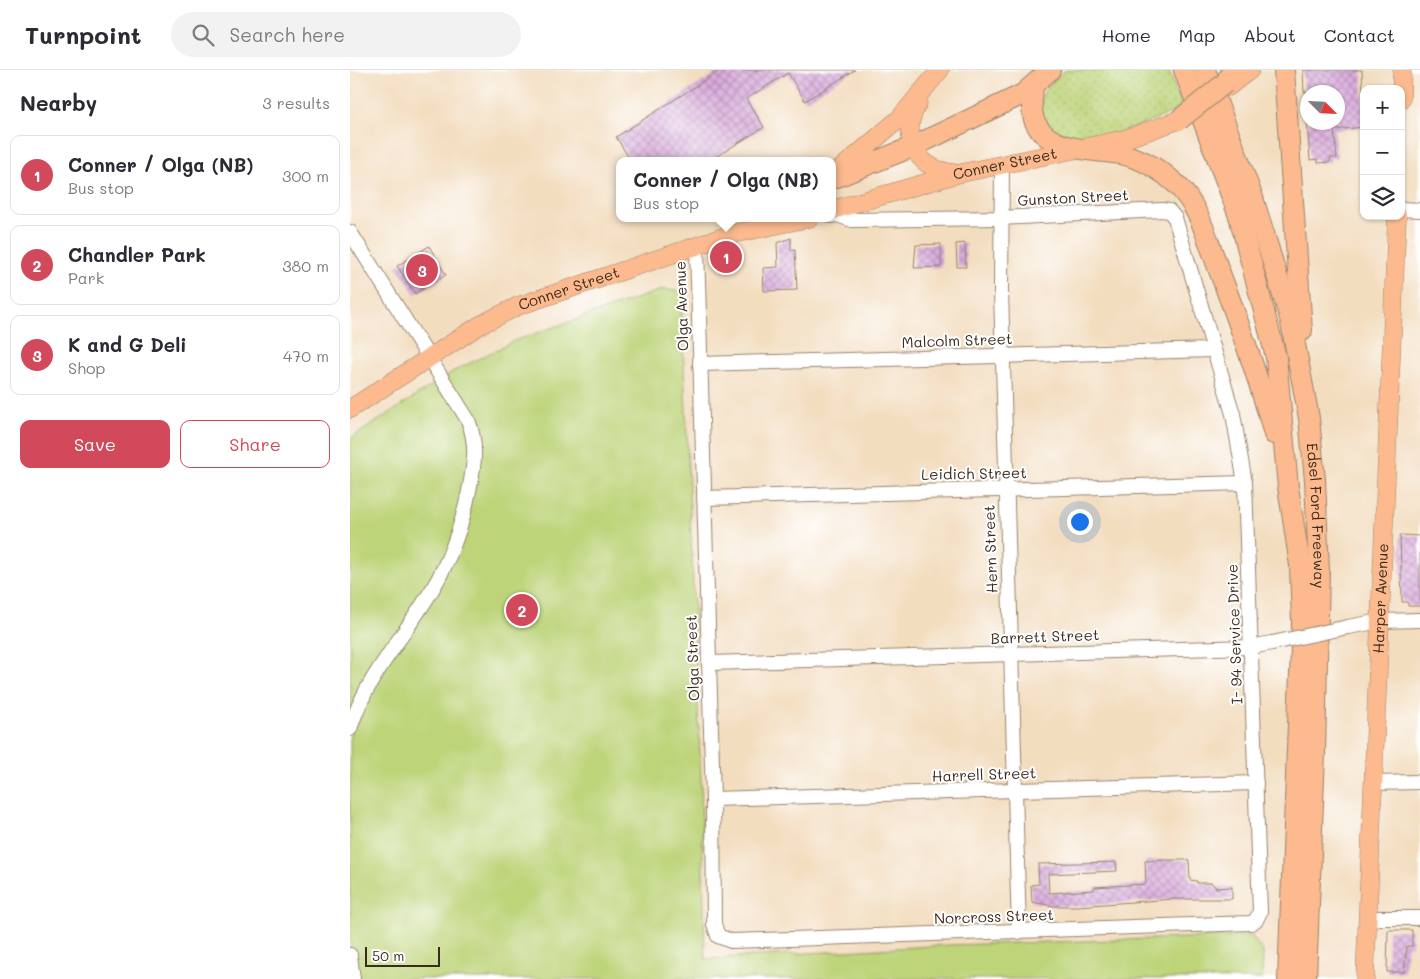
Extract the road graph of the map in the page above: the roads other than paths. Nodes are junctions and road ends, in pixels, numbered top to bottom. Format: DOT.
graph roads {
  1 [pos="1050,70"];
  2 [pos="1184,70"];
  3 [pos="1205,70"];
  4 [pos="1250,70"];
  5 [pos="1284,70"];
  6 [pos="1402,70"];
  7 [pos="936,75"];
  8 [pos="1229,80"];
  9 [pos="1402,85"];
  10 [pos="1033,87"];
  11 [pos="1178,120"];
  12 [pos="912,148"];
  13 [pos="1079,148"];
  14 [pos="1002,164"];
  15 [pos="836,174"];
  16 [pos="956,174"];
  17 [pos="836,176"];
  18 [pos="836,209"];
  19 [pos="1405,209"];
  20 [pos="1420,210"];
  21 [pos="836,215"];
  22 [pos="1000,218"];
  23 [pos="1397,220"];
  24 [pos="754,222"];
  25 [pos="794,222"];
  26 [pos="350,232"];
  27 [pos="732,234"];
  28 [pos="696,247"];
  29 [pos="1214,350"];
  30 [pos="1002,356"];
  31 [pos="428,357"];
  32 [pos="700,364"];
  33 [pos="350,409"];
  34 [pos="1309,418"];
  35 [pos="1245,483"];
  36 [pos="1288,487"];
  37 [pos="1006,489"];
  38 [pos="704,498"];
  39 [pos="1420,620"];
  40 [pos="1380,621"];
  41 [pos="1251,647"];
  42 [pos="1011,654"];
  43 [pos="709,663"];
  44 [pos="350,729"];
  45 [pos="1420,782"];
  46 [pos="1256,783"];
  47 [pos="1373,783"];
  48 [pos="1015,790"];
  49 [pos="713,799"];
  50 [pos="1368,918"];
  51 [pos="1420,918"];
  52 [pos="1256,920"];
  53 [pos="1019,932"];
  54 [pos="731,941"];
  55 [pos="350,955"];
  56 [pos="353,979"];
  57 [pos="1288,979"];
  58 [pos="1306,979"];
  59 [pos="1366,979"];
  1 -- 10 [label="highway"];
  2 -- 36 [label="highway, Edsel Ford Freeway"];
  3 -- 34 [label="highway, Edsel Ford Freeway"];
  4 -- 8 [label="main road"];
  5 -- 34 [label="highway"];
  6 -- 9 [label="main road"];
  7 -- 12 [label="main road"];
  7 -- 15 [label="main road"];
  8 -- 11 [label="highway, bridge"];
  10 -- 12 [label="highway"];
  10 -- 13 [label="highway"];
  11 -- 13 [label="main road, Conner Street"];
  12 -- 16 [label="main road"];
  12 -- 17 [label="highway"];
  13 -- 14 [label="main road, Conner Street"];
  13 -- 36 [label="highway"];
  14 -- 16 [label="main road, Conner Street"];
  14 -- 22 [label="street, Hern Street"];
  16 -- 18 [label="main road, Conner Street"];
  19 -- 20 [label="street"];
  21 -- 22 [label="street, Gunston Street"];
  22 -- 29 [label="street, Gunston Street"];
  22 -- 30 [label="street, Hern Street"];
  23 -- 40 [label="main road, Harper Avenue"];
  24 -- 27 [label="main road"];
  25 -- 27 [label="main road, Conner Street"];
  26 -- 31 [label="street"];
  27 -- 28 [label="main road, Conner Street"];
  28 -- 31 [label="main road, Conner Street"];
  28 -- 32 [label="street, Olga Avenue"];
  29 -- 30 [label="street, Malcolm Street"];
  29 -- 35 [label="street, I- 94 Service Drive"];
  30 -- 32 [label="street, Malcolm Street"];
  30 -- 37 [label="street, Hern Street"];
  31 -- 33 [label="main road, Conner Street"];
  31 -- 44 [label="street"];
  32 -- 38 [label="street, Olga Street"];
  34 -- 58 [label="highway, Edsel Ford Freeway"];
  35 -- 37 [label="street, Leidich Street"];
  35 -- 41 [label="street, I- 94 Service Drive"];
  36 -- 57 [label="highway, Edsel Ford Freeway"];
  37 -- 38 [label="street, Leidich Street"];
  37 -- 42 [label="street, Hern Street"];
  38 -- 43 [label="street, Olga Street"];
  39 -- 40 [label="street, Barrett Street"];
  40 -- 41 [label="street, Barrett Street, bridge"];
  40 -- 47 [label="main road, Harper Avenue"];
  41 -- 42 [label="street, Barrett Street"];
  41 -- 46 [label="street, I- 94 Service Drive"];
  42 -- 43 [label="street, Barrett Street"];
  42 -- 48 [label="street, Hern Street"];
  43 -- 49 [label="street, Olga Street"];
  45 -- 47 [label="street"];
  46 -- 48 [label="street, Harrell Street"];
  46 -- 52 [label="street, I- 94 Service Drive"];
  47 -- 50 [label="main road, Harper Avenue"];
  48 -- 49 [label="street, Harrell Street"];
  48 -- 53 [label="street, Hern Street"];
  49 -- 54 [label="street, Olga Street"];
  50 -- 51 [label="street"];
  50 -- 59 [label="main road, Harper Avenue"];
  52 -- 53 [label="street, Norcross Street"];
  53 -- 54 [label="street, Norcross Street"];
  55 -- 56 [label="street"];
}
